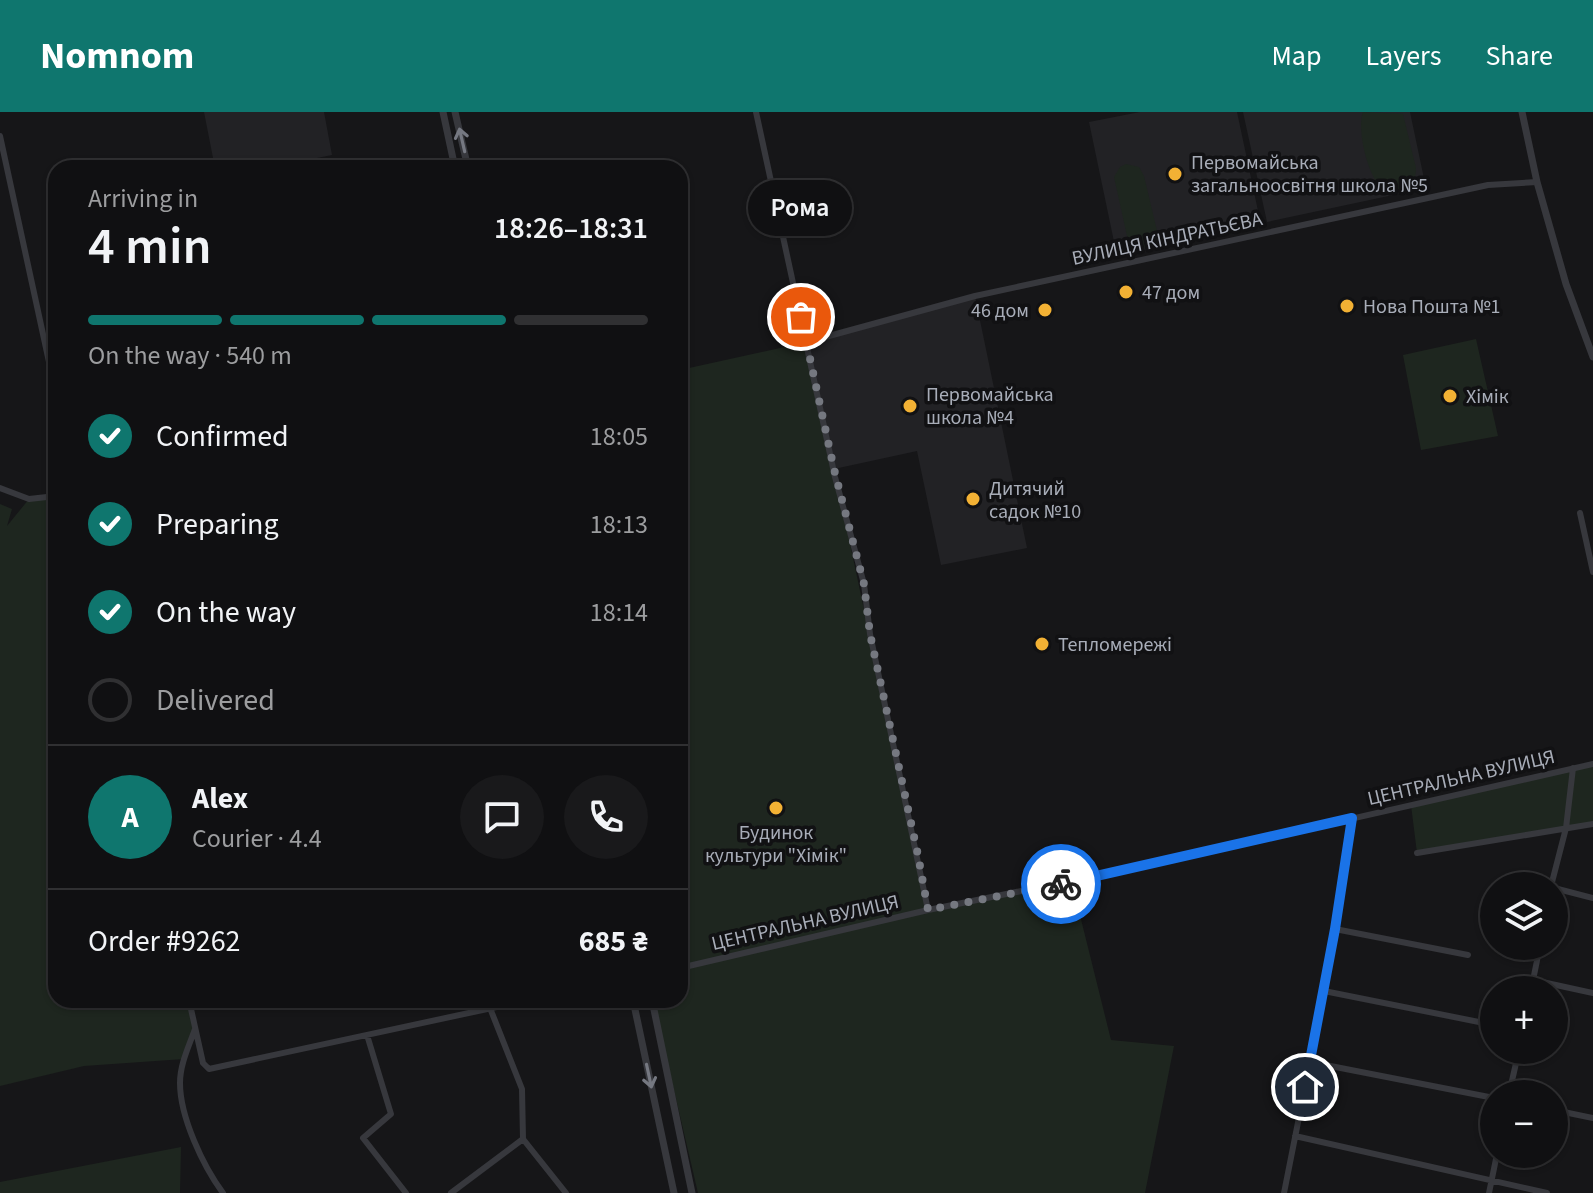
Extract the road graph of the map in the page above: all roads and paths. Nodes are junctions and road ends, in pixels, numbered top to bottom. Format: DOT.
graph roads {
  1 [pos="443,112"];
  2 [pos="455,112"];
  3 [pos="756,112"];
  4 [pos="1522,112"];
  5 [pos="0,136"];
  6 [pos="453,160"];
  7 [pos="466,160"];
  8 [pos="1537,182"];
  9 [pos="807,342"];
  10 [pos="48,357"];
  11 [pos="1593,357"];
  12 [pos="0,488"];
  13 [pos="48,497"];
  14 [pos="1580,513"];
  15 [pos="1593,572"];
  16 [pos="1593,764"];
  17 [pos="1573,768"];
  18 [pos="1352,818"];
  19 [pos="1593,824"];
  20 [pos="1566,828"];
  21 [pos="1417,853"];
  22 [pos="1556,872"];
  23 [pos="1568,891"];
  24 [pos="1593,898"];
  25 [pos="928,910"];
  26 [pos="1335,929"];
  27 [pos="1468,955"];
  28 [pos="688,966"];
  29 [pos="1568,988"];
  30 [pos="1324,991"];
  31 [pos="1593,993"];
  32 [pos="191,1008"];
  33 [pos="490,1008"];
  34 [pos="635,1008"];
  35 [pos="654,1008"];
  36 [pos="1480,1022"];
  37 [pos="195,1029"];
  38 [pos="367,1035"];
  39 [pos="1310,1062"];
  40 [pos="1480,1095"];
  41 [pos="1568,1113"];
  42 [pos="1593,1118"];
  43 [pos="1295,1136"];
  44 [pos="523,1139"];
  45 [pos="1494,1168"];
  46 [pos="1492,1181"];
  47 [pos="223,1193"];
  48 [pos="406,1193"];
  49 [pos="451,1193"];
  50 [pos="566,1193"];
  51 [pos="674,1193"];
  52 [pos="692,1193"];
  53 [pos="1284,1193"];
  54 [pos="1489,1193"];
  55 [pos="1547,1193"];
  1 -- 6 [label="street"];
  7 -- 2 [label="street, one-way"];
  3 -- 9 [label="street"];
  4 -- 8 [label="street"];
  5 -- 10 [label="street"];
  8 -- 9 [label="street, ВУЛИЦЯ КІНДРАТЬЄВА"];
  8 -- 11 [label="street"];
  9 -- 25 [label="street"];
  12 -- 13 [label="street"];
  14 -- 15 [label="street"];
  16 -- 17 [label="street, ЦЕНТРАЛЬНА ВУЛИЦЯ"];
  17 -- 18 [label="street, ЦЕНТРАЛЬНА ВУЛИЦЯ"];
  17 -- 20 [label="street"];
  18 -- 25 [label="street, ЦЕНТРАЛЬНА ВУЛИЦЯ"];
  18 -- 26 [label="street"];
  19 -- 20 [label="street"];
  20 -- 21 [label="street"];
  20 -- 22 [label="street"];
  23 -- 24 [label="street"];
  25 -- 28 [label="street, ЦЕНТРАЛЬНА ВУЛИЦЯ"];
  26 -- 27 [label="street"];
  26 -- 30 [label="street"];
  29 -- 31 [label="street"];
  30 -- 36 [label="street"];
  30 -- 39 [label="street"];
  32 -- 37 [label="street"];
  33 -- 38 [label="street"];
  33 -- 44 [label="street"];
  34 -- 51 [label="street, one-way"];
  35 -- 52 [label="street"];
  37 -- 38 [label="street"];
  37 -- 47 [label="street"];
  38 -- 48 [label="street"];
  39 -- 40 [label="street"];
  39 -- 43 [label="street"];
  41 -- 42 [label="street"];
  43 -- 46 [label="street"];
  43 -- 53 [label="street"];
  44 -- 49 [label="street"];
  44 -- 50 [label="street"];
  45 -- 46 [label="street"];
  46 -- 54 [label="street"];
  46 -- 55 [label="street"];
}
